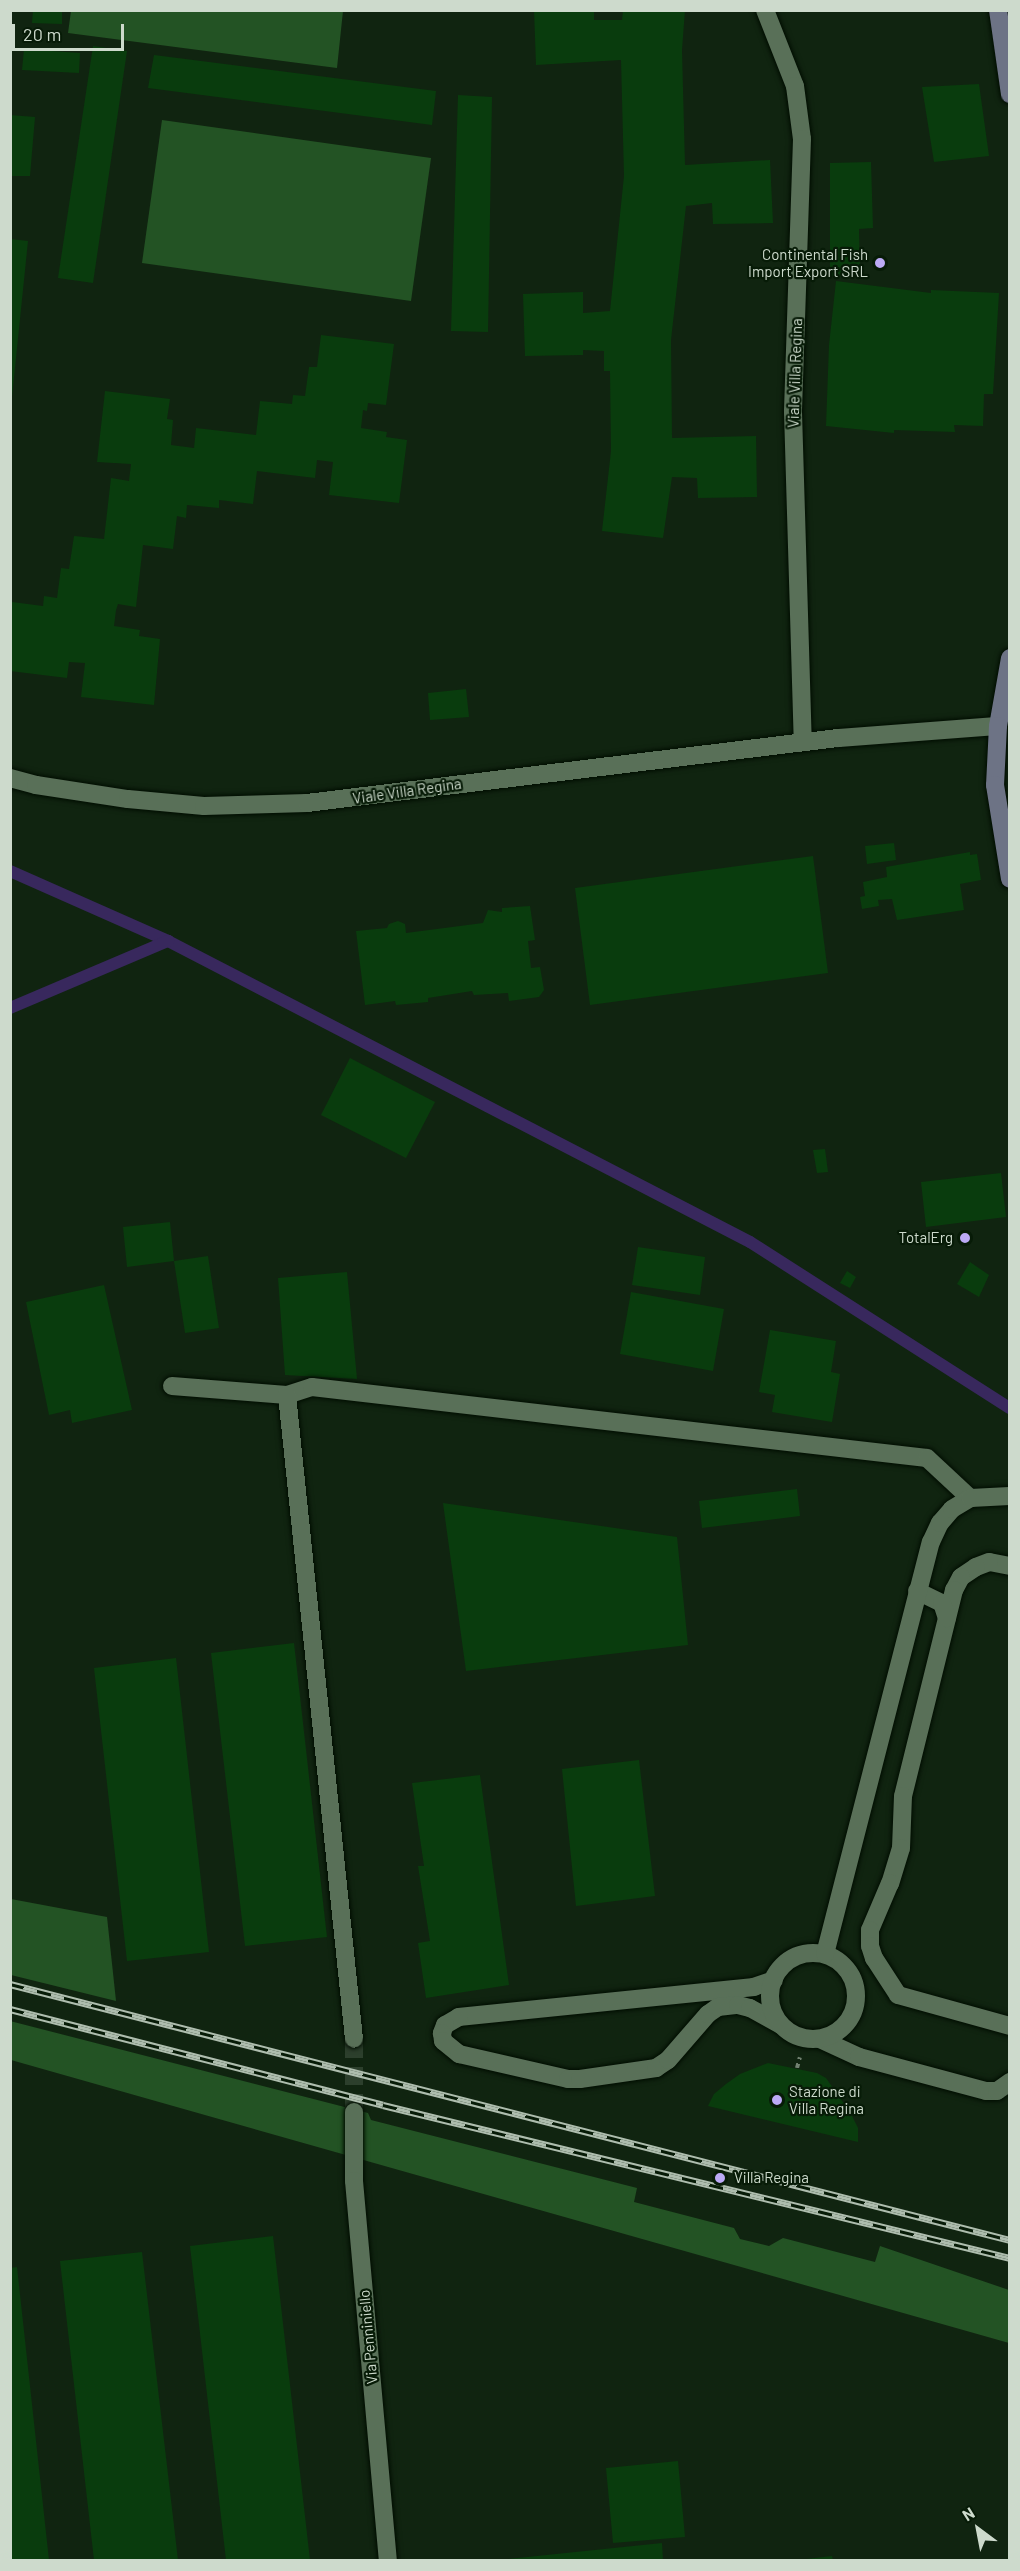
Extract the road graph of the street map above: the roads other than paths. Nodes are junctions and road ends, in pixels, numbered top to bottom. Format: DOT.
graph roads {
  1 [pos="765,10"];
  2 [pos="998,10"];
  3 [pos="1010,94"];
  4 [pos="1010,658"];
  5 [pos="998,726"];
  6 [pos="803,742"];
  7 [pos="10,778"];
  8 [pos="1006,836"];
  9 [pos="1010,879"];
  10 [pos="172,1386"];
  11 [pos="286,1395"];
  12 [pos="1010,1496"];
  13 [pos="970,1498"];
  14 [pos="1010,1566"];
  15 [pos="917,1591"];
  16 [pos="947,1618"];
  17 [pos="825,1954"];
  18 [pos="774,1980"];
  19 [pos="781,2025"];
  20 [pos="1009,2025"];
  21 [pos="354,2039"];
  22 [pos="820,2039"];
  23 [pos="1010,2082"];
  24 [pos="354,2112"];
  25 [pos="388,2560"];
  1 -- 6 [label="street, Viale Villa Regina"];
  2 -- 3 [label="main road"];
  4 -- 5 [label="main road"];
  5 -- 6 [label="street, Viale Villa Regina"];
  5 -- 8 [label="main road"];
  6 -- 7 [label="street, Viale Villa Regina"];
  8 -- 9 [label="main road"];
  10 -- 11 [label="street"];
  11 -- 13 [label="street"];
  11 -- 21 [label="street"];
  12 -- 13 [label="street"];
  13 -- 15 [label="street"];
  14 -- 16 [label="street"];
  15 -- 16 [label="street"];
  15 -- 17 [label="street"];
  16 -- 20 [label="street"];
  17 -- 18 [label="street"];
  17 -- 22 [label="street"];
  18 -- 19 [label="street"];
  18 -- 19 [label="street"];
  19 -- 22 [label="street"];
  22 -- 23 [label="street"];
  24 -- 25 [label="street, Via Penniniello"];
}
